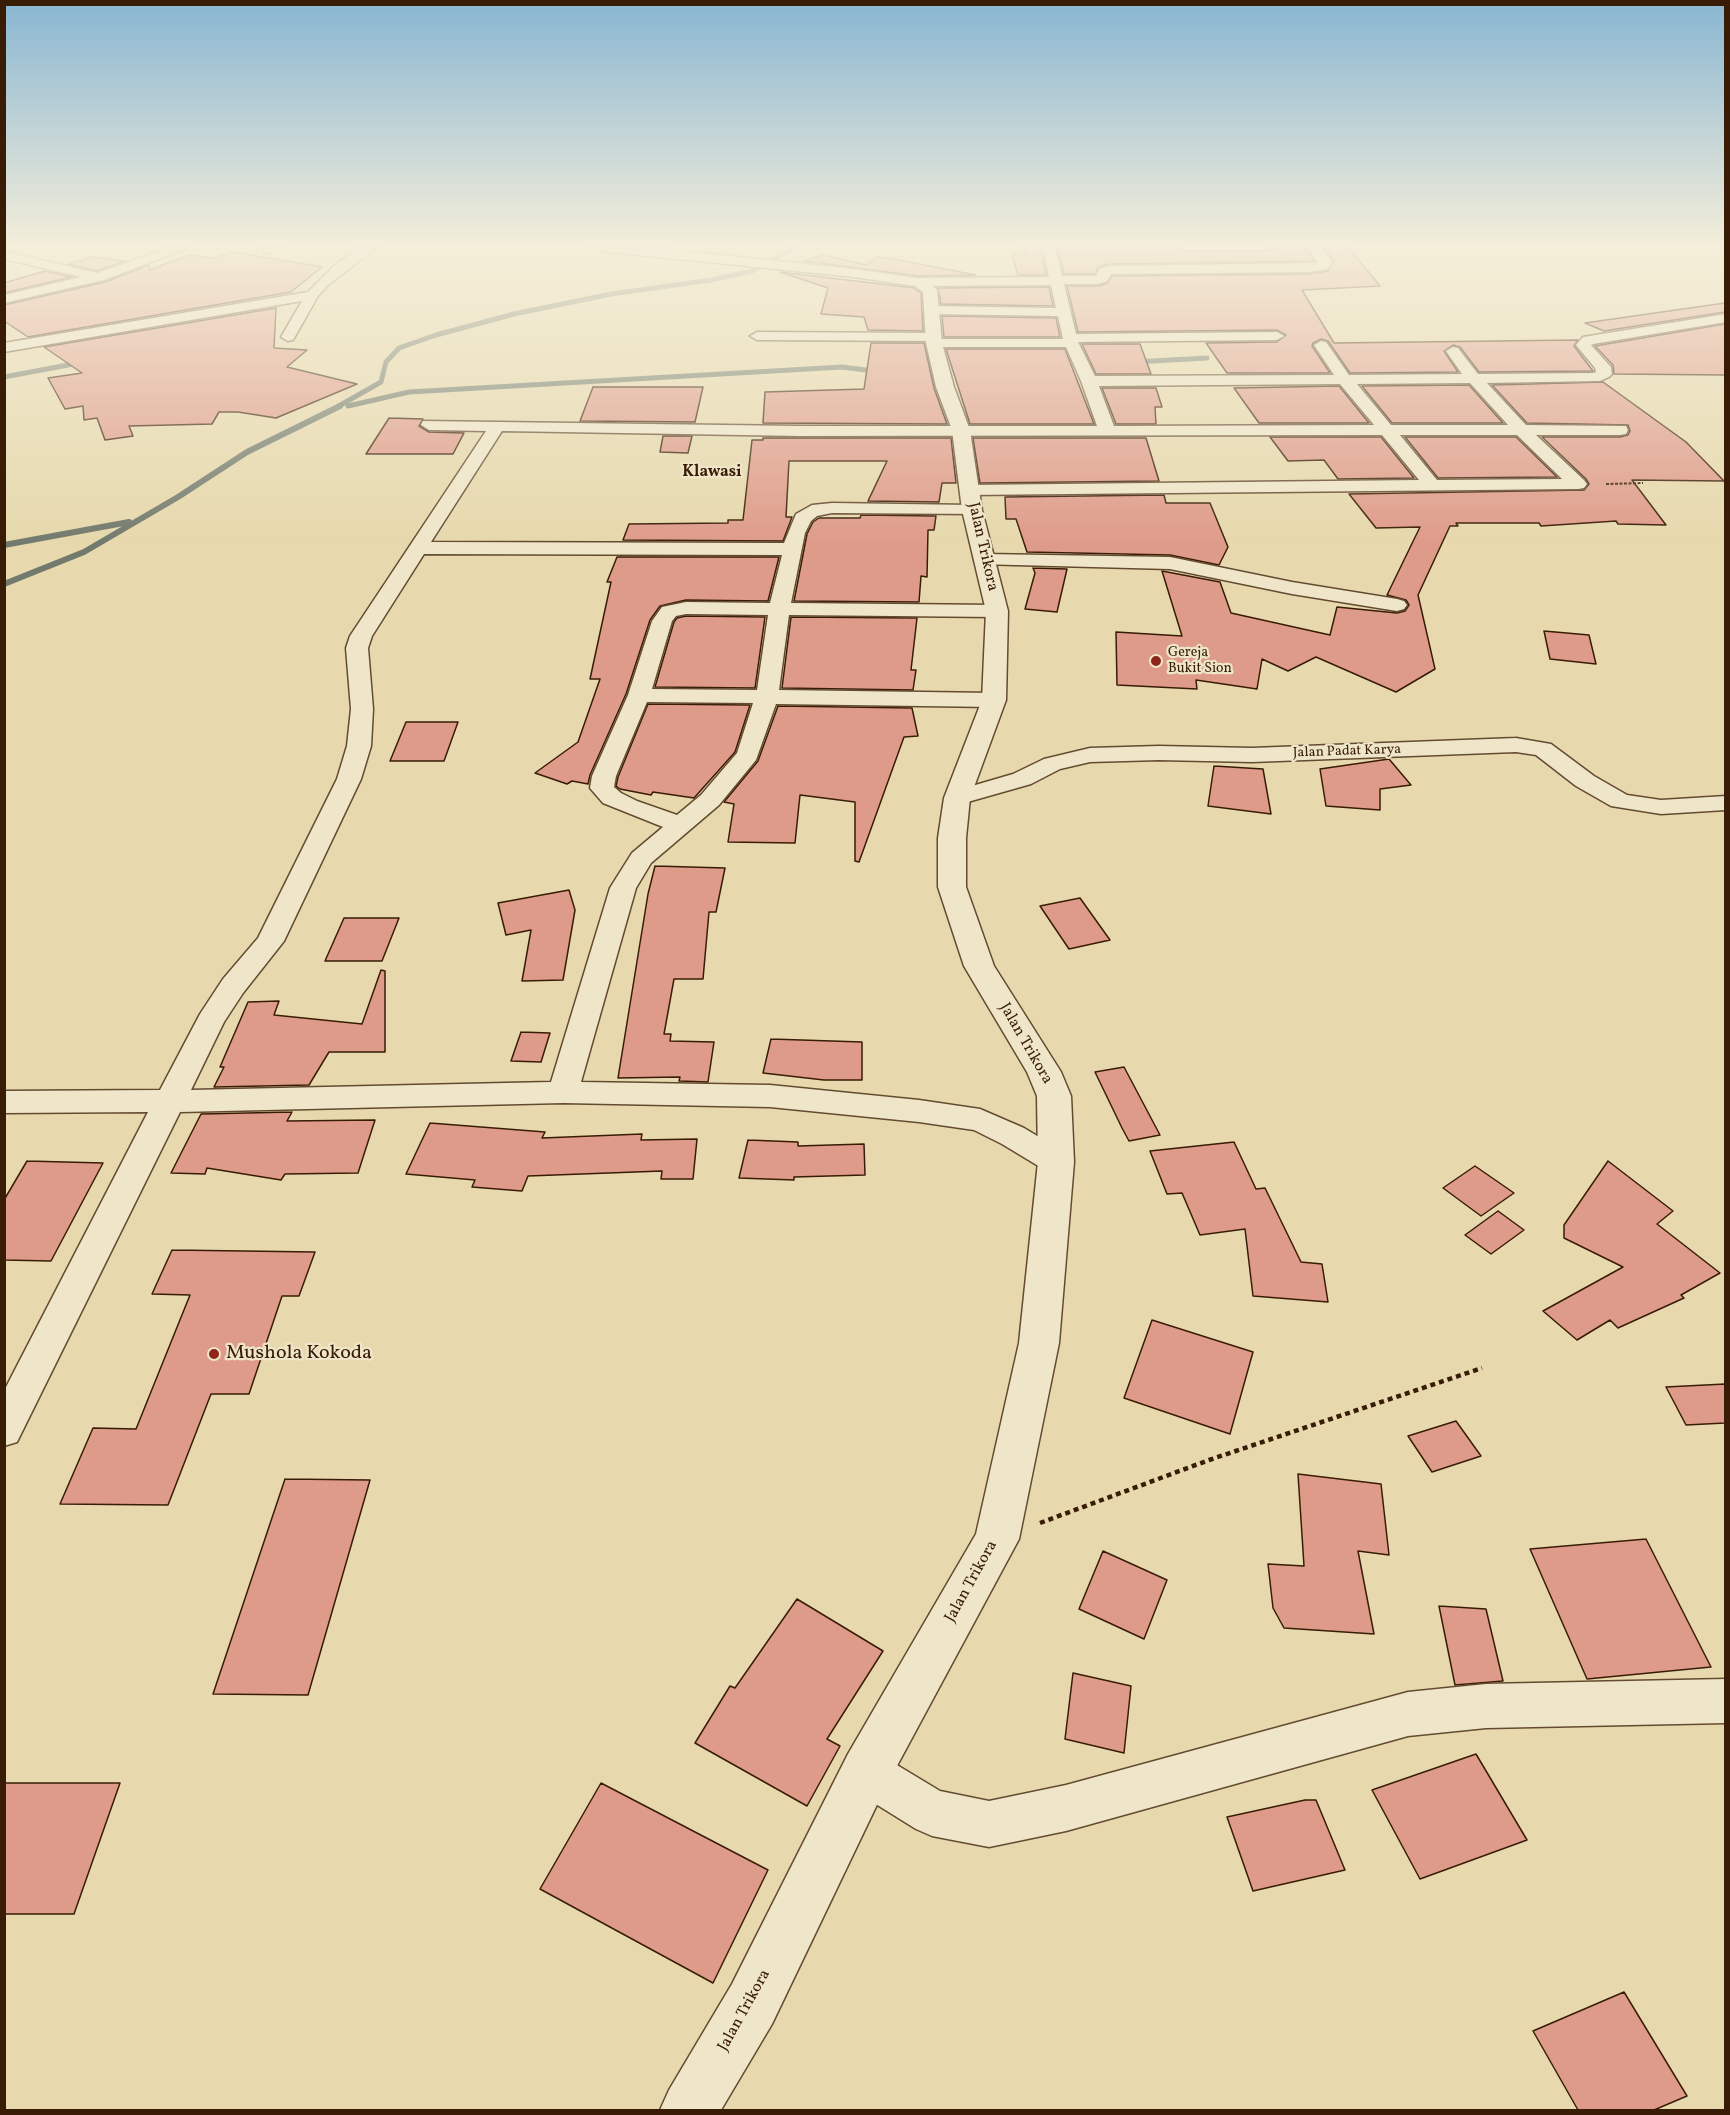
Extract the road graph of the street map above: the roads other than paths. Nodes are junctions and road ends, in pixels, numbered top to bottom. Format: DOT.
graph roads {
  1 [pos="1322,345"];
  2 [pos="935,346"];
  3 [pos="1074,346"];
  4 [pos="1584,346"];
  5 [pos="1453,351"];
  6 [pos="1473,379"];
  7 [pos="1345,380"];
  8 [pos="1089,381"];
  9 [pos="429,425"];
  10 [pos="495,428"];
  11 [pos="961,430"];
  12 [pos="1107,430"];
  13 [pos="1620,430"];
  14 [pos="1522,431"];
  15 [pos="1387,432"];
  16 [pos="1433,486"];
  17 [pos="970,500"];
  18 [pos="417,548"];
  19 [pos="794,549"];
  20 [pos="984,560"];
  21 [pos="1397,605"];
  22 [pos="779,610"];
  23 [pos="997,611"];
  24 [pos="639,695"];
  25 [pos="767,696"];
  26 [pos="994,700"];
  27 [pos="957,798"];
  28 [pos="1725,803"];
  29 [pos="681,825"];
  30 [pos="563,1092"];
  31 [pos="169,1101"];
  32 [pos="4,1102"];
  33 [pos="1056,1162"];
  34 [pos="4,1430"];
  35 [pos="1725,1701"];
  36 [pos="866,1772"];
  37 [pos="689,2110"];
  1 -- 7 [label="street"];
  2 -- 11 [label="street, Jalan Trikora"];
  3 -- 8 [label="street"];
  4 -- 6 [label="street"];
  5 -- 6 [label="street"];
  6 -- 7 [label="street"];
  6 -- 14 [label="street"];
  7 -- 8 [label="street"];
  7 -- 15 [label="street"];
  8 -- 12 [label="street"];
  9 -- 10 [label="street"];
  10 -- 11 [label="street"];
  10 -- 18 [label="street"];
  11 -- 12 [label="street"];
  11 -- 17 [label="street, Jalan Trikora"];
  12 -- 15 [label="street"];
  13 -- 14 [label="street"];
  14 -- 15 [label="street"];
  14 -- 16 [label="street"];
  15 -- 16 [label="street"];
  16 -- 17 [label="street"];
  17 -- 19 [label="street"];
  17 -- 20 [label="street, Jalan Trikora"];
  18 -- 19 [label="street"];
  18 -- 31 [label="street"];
  19 -- 22 [label="street"];
  20 -- 21 [label="street"];
  20 -- 23 [label="street, Jalan Trikora"];
  22 -- 23 [label="street"];
  22 -- 24 [label="street"];
  22 -- 25 [label="street"];
  23 -- 26 [label="street, Jalan Trikora"];
  24 -- 25 [label="street"];
  24 -- 29 [label="street"];
  25 -- 26 [label="street"];
  25 -- 29 [label="street"];
  26 -- 27 [label="street, Jalan Trikora"];
  27 -- 28 [label="street, Jalan Padat Karya"];
  27 -- 33 [label="street, Jalan Trikora"];
  29 -- 30 [label="street"];
  30 -- 31 [label="street"];
  30 -- 33 [label="street"];
  31 -- 32 [label="street"];
  31 -- 34 [label="street"];
  33 -- 36 [label="street, Jalan Trikora"];
  35 -- 36 [label="street"];
  36 -- 37 [label="street, Jalan Trikora"];
}
